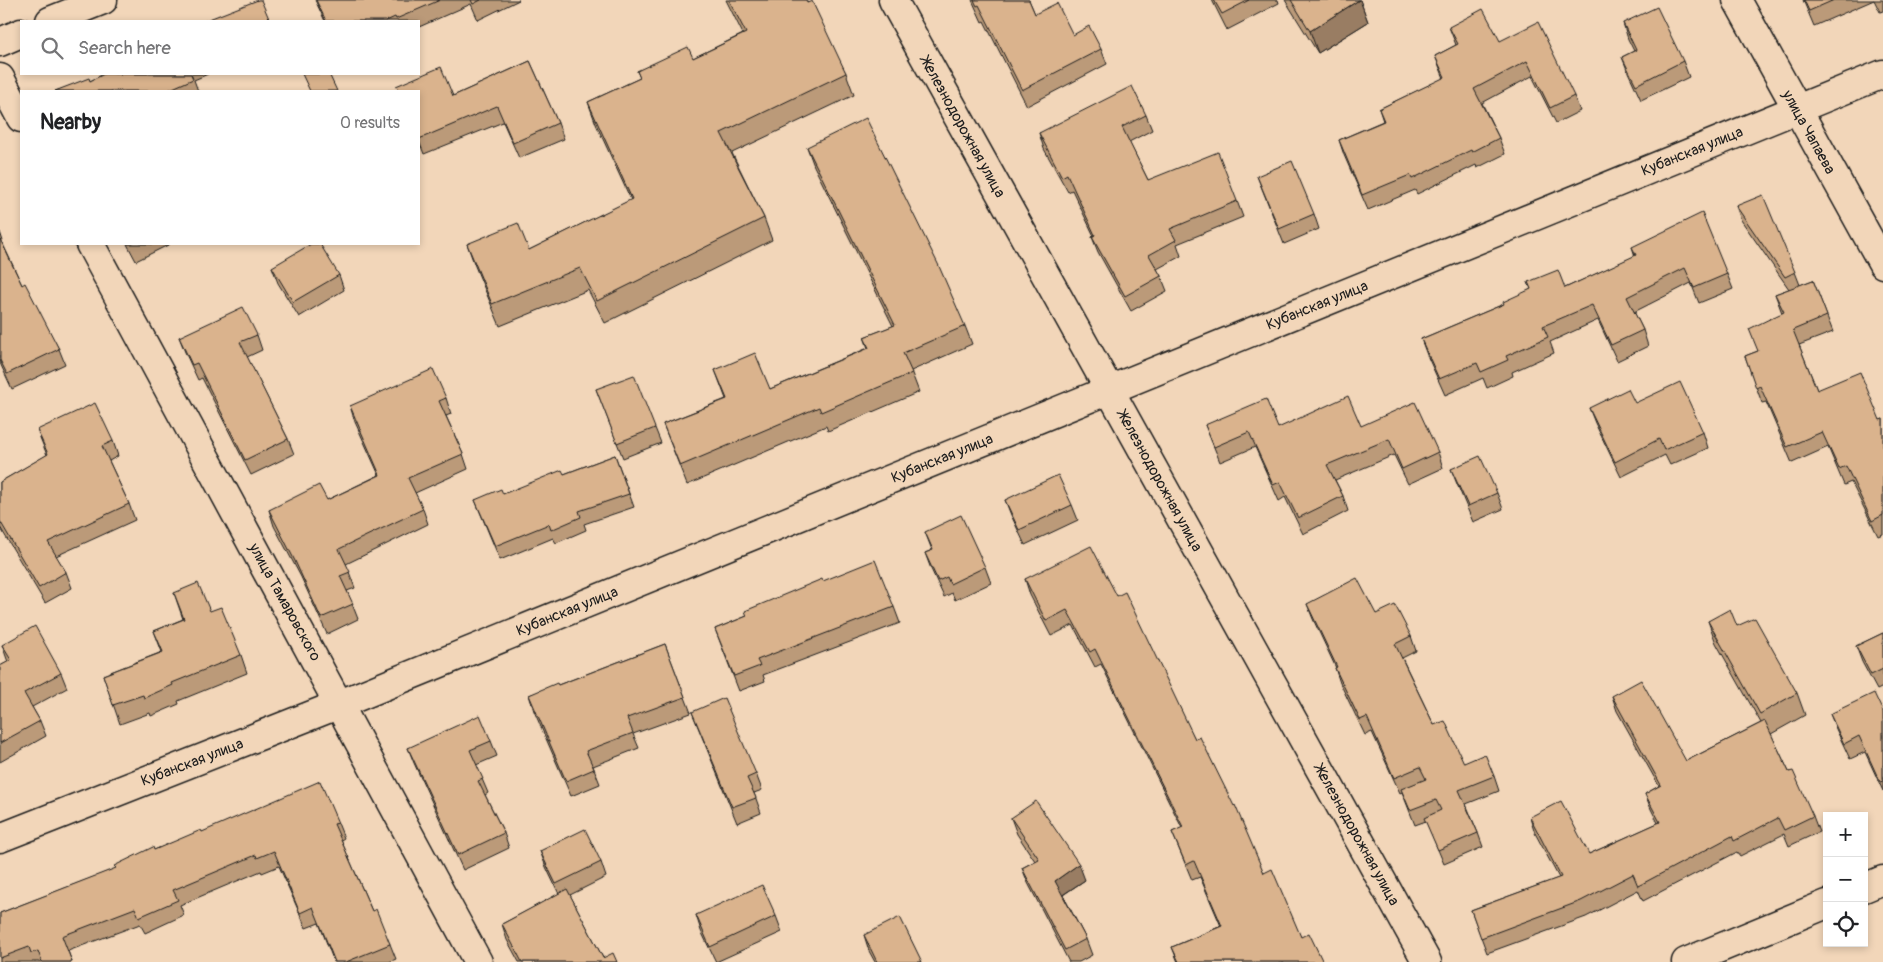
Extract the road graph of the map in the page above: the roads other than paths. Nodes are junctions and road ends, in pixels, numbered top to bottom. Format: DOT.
graph roads {
  1 [pos="102,0"];
  2 [pos="892,0"];
  3 [pos="1737,0"];
  4 [pos="52,20"];
  5 [pos="20,33"];
  6 [pos="0,42"];
  7 [pos="1883,74"];
  8 [pos="0,78"];
  9 [pos="1796,109"];
  10 [pos="20,116"];
  11 [pos="91,245"];
  12 [pos="1883,264"];
  13 [pos="1110,390"];
  14 [pos="340,704"];
  15 [pos="0,838"];
  16 [pos="1883,880"];
  17 [pos="1868,886"];
  18 [pos="1823,906"];
  19 [pos="478,962"];
  20 [pos="1427,962"];
  21 [pos="1686,962"];
  1 -- 4 [label="street"];
  2 -- 13 [label="street, Железнодорожная улица"];
  3 -- 9 [label="street, улица Чапаева"];
  5 -- 6 [label="street"];
  7 -- 9 [label="street, Кубанская улица"];
  8 -- 10 [label="street"];
  9 -- 12 [label="street, улица Чапаева"];
  9 -- 13 [label="street, Кубанская улица"];
  11 -- 14 [label="street, улица Тамаровского"];
  13 -- 14 [label="street, Кубанская улица"];
  13 -- 20 [label="street, Железнодорожная улица"];
  14 -- 15 [label="street, Кубанская улица"];
  14 -- 19 [label="street, улица Тамаровского"];
  16 -- 17 [label="street"];
  18 -- 21 [label="street"];
}
